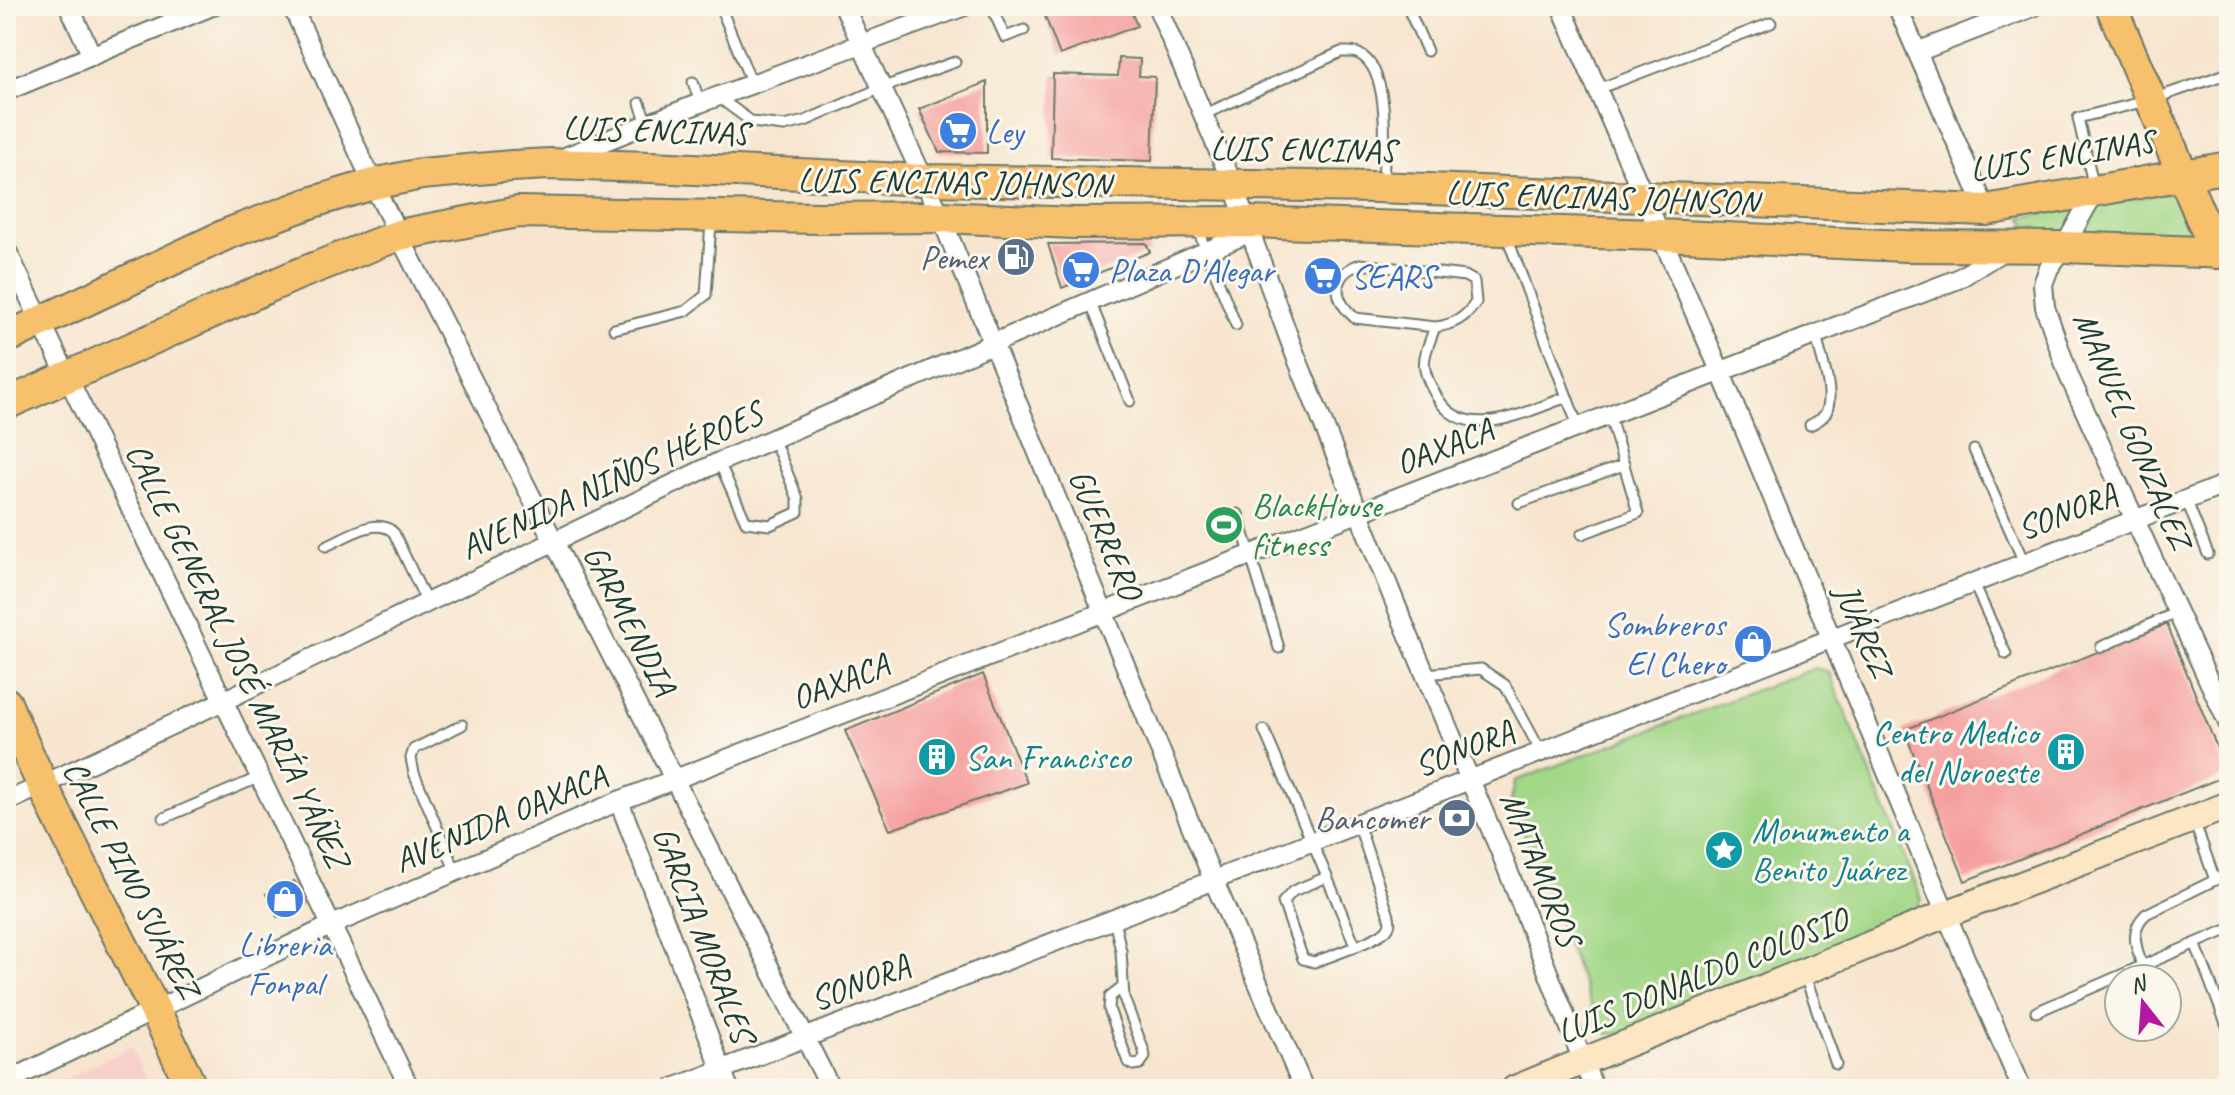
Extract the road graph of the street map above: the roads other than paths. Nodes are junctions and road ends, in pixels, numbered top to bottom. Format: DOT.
graph roads {
  1 [pos="69,6"];
  2 [pos="212,6"];
  3 [pos="292,6"];
  4 [pos="720,6"];
  5 [pos="844,6"];
  6 [pos="965,6"];
  7 [pos="991,6"];
  8 [pos="1157,6"];
  9 [pos="1407,6"];
  10 [pos="1561,6"];
  11 [pos="1897,6"];
  12 [pos="2035,6"];
  13 [pos="2111,6"];
  14 [pos="168,14"];
  15 [pos="1771,23"];
  16 [pos="1024,30"];
  17 [pos="862,46"];
  18 [pos="1427,51"];
  19 [pos="1917,52"];
  20 [pos="92,56"];
  21 [pos="955,62"];
  22 [pos="2229,73"];
  23 [pos="693,82"];
  24 [pos="752,84"];
  25 [pos="881,88"];
  26 [pos="1598,89"];
  27 [pos="6,91"];
  28 [pos="709,100"];
  29 [pos="2150,100"];
  30 [pos="640,103"];
  31 [pos="1203,115"];
  32 [pos="647,124"];
  33 [pos="549,164"];
  34 [pos="2229,167"];
  35 [pos="2181,175"];
  36 [pos="924,180"];
  37 [pos="373,184"];
  38 [pos="1233,185"];
  39 [pos="1383,188"];
  40 [pos="2095,191"];
  41 [pos="1642,195"];
  42 [pos="1986,210"];
  43 [pos="711,217"];
  44 [pos="941,217"];
  45 [pos="1195,222"];
  46 [pos="1249,227"];
  47 [pos="1505,231"];
  48 [pos="399,235"];
  49 [pos="1659,235"];
  50 [pos="2064,247"];
  51 [pos="2008,248"];
  52 [pos="6,249"];
  53 [pos="1206,251"];
  54 [pos="2223,253"];
  55 [pos="1090,301"];
  56 [pos="42,322"];
  57 [pos="1236,325"];
  58 [pos="1435,327"];
  59 [pos="614,329"];
  60 [pos="1816,335"];
  61 [pos="6,338"];
  62 [pos="991,344"];
  63 [pos="1721,373"];
  64 [pos="68,375"];
  65 [pos="1567,397"];
  66 [pos="1130,401"];
  67 [pos="6,404"];
  68 [pos="1610,417"];
  69 [pos="1810,425"];
  70 [pos="1579,429"];
  71 [pos="773,438"];
  72 [pos="1974,450"];
  73 [pos="719,462"];
  74 [pos="1624,465"];
  75 [pos="2229,483"];
  76 [pos="2186,499"];
  77 [pos="1519,503"];
  78 [pos="1360,513"];
  79 [pos="1238,514"];
  80 [pos="2135,519"];
  81 [pos="1582,534"];
  82 [pos="554,540"];
  83 [pos="326,546"];
  84 [pos="1252,554"];
  85 [pos="2208,554"];
  86 [pos="2024,562"];
  87 [pos="1973,582"];
  88 [pos="427,603"];
  89 [pos="2177,612"];
  90 [pos="1105,613"];
  91 [pos="1832,637"];
  92 [pos="2101,647"];
  93 [pos="1279,648"];
  94 [pos="2006,654"];
  95 [pos="1425,674"];
  96 [pos="223,701"];
  97 [pos="6,703"];
  98 [pos="462,725"];
  99 [pos="2229,725"];
  100 [pos="6,727"];
  101 [pos="1264,730"];
  102 [pos="1541,752"];
  103 [pos="37,776"];
  104 [pos="261,777"];
  105 [pos="674,780"];
  106 [pos="1470,780"];
  107 [pos="619,801"];
  108 [pos="6,802"];
  109 [pos="2226,809"];
  110 [pos="164,818"];
  111 [pos="2193,818"];
  112 [pos="1358,823"];
  113 [pos="1312,841"];
  114 [pos="456,872"];
  115 [pos="2229,874"];
  116 [pos="1327,877"];
  117 [pos="1213,879"];
  118 [pos="2215,880"];
  119 [pos="1946,914"];
  120 [pos="1114,919"];
  121 [pos="332,925"];
  122 [pos="2229,929"];
  123 [pos="2195,943"];
  124 [pos="1355,945"];
  125 [pos="2141,963"];
  126 [pos="2149,963"];
  127 [pos="1804,973"];
  128 [pos="2103,983"];
  129 [pos="1123,987"];
  130 [pos="157,1011"];
  131 [pos="2036,1012"];
  132 [pos="2229,1031"];
  133 [pos="805,1037"];
  134 [pos="1582,1062"];
  135 [pos="1836,1064"];
  136 [pos="721,1069"];
  137 [pos="6,1082"];
  138 [pos="192,1089"];
  139 [pos="410,1089"];
  140 [pos="671,1089"];
  141 [pos="729,1089"];
  142 [pos="831,1089"];
  143 [pos="1304,1089"];
  144 [pos="1515,1089"];
  145 [pos="1594,1089"];
  146 [pos="2022,1089"];
  1 -- 20 [label="street"];
  2 -- 14 [label="street"];
  3 -- 37 [label="street, GARMENDIA"];
  4 -- 24 [label="lane"];
  5 -- 17 [label="street, GUERRERO"];
  6 -- 17 [label="street"];
  7 -- 16 [label="lane"];
  8 -- 31 [label="street, MATAMOROS"];
  9 -- 18 [label="lane"];
  10 -- 26 [label="street, JUÁREZ"];
  11 -- 19 [label="street"];
  12 -- 19 [label="street"];
  13 -- 29 [label="main road"];
  14 -- 20 [label="street"];
  15 -- 26 [label="lane"];
  17 -- 24 [label="street"];
  17 -- 25 [label="street, GUERRERO"];
  19 -- 42 [label="street"];
  20 -- 27 [label="street"];
  21 -- 25 [label="lane"];
  22 -- 29 [label="lane"];
  23 -- 28 [label="lane"];
  24 -- 28 [label="street"];
  25 -- 28 [label="lane"];
  25 -- 36 [label="street, GUERRERO"];
  26 -- 41 [label="street, JUÁREZ"];
  28 -- 32 [label="street"];
  29 -- 35 [label="main road"];
  29 -- 40 [label="lane"];
  30 -- 32 [label="lane"];
  31 -- 38 [label="street, MATAMOROS"];
  31 -- 39 [label="lane"];
  32 -- 33 [label="street"];
  33 -- 36 [label="main road, LUIS ENCINAS"];
  33 -- 37 [label="main road, LUIS ENCINAS"];
  34 -- 35 [label="main road, LUIS ENCINAS"];
  35 -- 40 [label="main road, LUIS ENCINAS"];
  35 -- 54 [label="main road"];
  36 -- 38 [label="main road, LUIS ENCINAS"];
  36 -- 44 [label="street, GUERRERO"];
  37 -- 48 [label="street, GARMENDIA"];
  37 -- 56 [label="main road, LUIS ENCINAS"];
  38 -- 39 [label="main road, LUIS ENCINAS"];
  38 -- 46 [label="street, MATAMOROS"];
  39 -- 41 [label="main road, LUIS ENCINAS"];
  40 -- 42 [label="main road, LUIS ENCINAS"];
  40 -- 50 [label="street, MANUEL GONZALEZ"];
  41 -- 42 [label="main road, LUIS ENCINAS"];
  41 -- 49 [label="street, JUÁREZ"];
  43 -- 44 [label="main road, LUIS ENCINAS JOHNSON"];
  43 -- 48 [label="main road, LUIS ENCINAS JOHNSON"];
  43 -- 59 [label="lane"];
  44 -- 45 [label="main road, LUIS ENCINAS JOHNSON"];
  44 -- 62 [label="street, GUERRERO"];
  45 -- 46 [label="main road, LUIS ENCINAS JOHNSON"];
  45 -- 53 [label="lane"];
  46 -- 47 [label="main road, LUIS ENCINAS JOHNSON"];
  46 -- 53 [label="street, AVENIDA NIÑOS HÉROES"];
  46 -- 78 [label="street, MATAMOROS"];
  47 -- 49 [label="main road, LUIS ENCINAS JOHNSON"];
  47 -- 65 [label="lane"];
  48 -- 64 [label="main road, LUIS ENCINAS JOHNSON"];
  48 -- 82 [label="street, GARMENDIA"];
  49 -- 51 [label="main road, LUIS ENCINAS JOHNSON"];
  49 -- 63 [label="street, JUÁREZ"];
  50 -- 51 [label="main road, LUIS ENCINAS JOHNSON"];
  50 -- 54 [label="main road, LUIS ENCINAS JOHNSON"];
  50 -- 80 [label="street, MANUEL GONZALEZ"];
  51 -- 60 [label="street, OAXACA"];
  52 -- 56 [label="street, CALLE GENERAL JOSÉ MARÍA YÁÑEZ"];
  53 -- 55 [label="street, AVENIDA NIÑOS HÉROES"];
  53 -- 57 [label="lane"];
  55 -- 62 [label="street, AVENIDA NIÑOS HÉROES"];
  55 -- 66 [label="lane"];
  56 -- 61 [label="main road, LUIS ENCINAS"];
  56 -- 64 [label="street, CALLE GENERAL JOSÉ MARÍA YÁÑEZ"];
  58 -- 58 [label="lane"];
  58 -- 65 [label="lane"];
  60 -- 63 [label="street, OAXACA"];
  60 -- 69 [label="lane"];
  62 -- 71 [label="street, AVENIDA NIÑOS HÉROES"];
  62 -- 90 [label="street, GUERRERO"];
  63 -- 68 [label="street, OAXACA"];
  63 -- 91 [label="street, JUÁREZ"];
  64 -- 67 [label="main road, LUIS ENCINAS JOHNSON"];
  64 -- 96 [label="street, CALLE GENERAL JOSÉ MARÍA YÁÑEZ"];
  65 -- 70 [label="lane"];
  68 -- 70 [label="street, OAXACA"];
  68 -- 74 [label="lane"];
  70 -- 78 [label="street, OAXACA"];
  71 -- 73 [label="street, AVENIDA NIÑOS HÉROES"];
  71 -- 73 [label="lane"];
  72 -- 86 [label="lane"];
  73 -- 82 [label="street, AVENIDA NIÑOS HÉROES"];
  74 -- 77 [label="lane"];
  74 -- 81 [label="lane"];
  75 -- 76 [label="street, SONORA"];
  76 -- 80 [label="street, SONORA"];
  76 -- 85 [label="lane"];
  78 -- 84 [label="street, OAXACA"];
  78 -- 95 [label="street, MATAMOROS"];
  79 -- 84 [label="lane"];
  80 -- 86 [label="street, SONORA"];
  80 -- 89 [label="street, MANUEL GONZALEZ"];
  82 -- 88 [label="street, AVENIDA NIÑOS HÉROES"];
  82 -- 105 [label="street, GARMENDIA"];
  83 -- 88 [label="lane"];
  84 -- 90 [label="street, OAXACA"];
  84 -- 93 [label="lane"];
  86 -- 87 [label="street, SONORA"];
  87 -- 91 [label="street, SONORA"];
  87 -- 94 [label="lane"];
  88 -- 96 [label="street, AVENIDA NIÑOS HÉROES"];
  89 -- 92 [label="lane"];
  89 -- 99 [label="street, MANUEL GONZALEZ"];
  90 -- 105 [label="street, OAXACA"];
  90 -- 117 [label="street, GUERRERO"];
  91 -- 102 [label="street, SONORA"];
  91 -- 119 [label="street, JUÁREZ"];
  95 -- 102 [label="lane"];
  95 -- 106 [label="street, MATAMOROS"];
  96 -- 103 [label="street, AVENIDA NIÑOS HÉROES"];
  96 -- 104 [label="street, CALLE GENERAL JOSÉ MARÍA YÁÑEZ"];
  97 -- 103 [label="main road, CALLE PINO SUÁREZ"];
  98 -- 114 [label="lane"];
  100 -- 103 [label="main road"];
  101 -- 113 [label="lane"];
  102 -- 106 [label="street, SONORA"];
  103 -- 108 [label="street, AVENIDA NIÑOS HÉROES"];
  103 -- 130 [label="main road, CALLE PINO SUÁREZ"];
  104 -- 110 [label="lane"];
  104 -- 121 [label="street, CALLE GENERAL JOSÉ MARÍA YÁÑEZ"];
  105 -- 107 [label="street, AVENIDA OAXACA"];
  105 -- 133 [label="street, GARMENDIA"];
  106 -- 112 [label="street, SONORA"];
  106 -- 134 [label="street, MATAMOROS"];
  107 -- 114 [label="street, AVENIDA OAXACA"];
  107 -- 136 [label="street, GARCIA MORALES"];
  109 -- 111 [label="main road, LUIS DONALDO COLOSIO"];
  111 -- 118 [label="lane"];
  111 -- 119 [label="main road, LUIS DONALDO COLOSIO"];
  112 -- 113 [label="street, SONORA"];
  112 -- 124 [label="lane"];
  113 -- 116 [label="lane"];
  113 -- 117 [label="street, SONORA"];
  114 -- 121 [label="street, AVENIDA OAXACA"];
  115 -- 118 [label="lane"];
  116 -- 124 [label="lane"];
  116 -- 124 [label="lane"];
  117 -- 120 [label="street, SONORA"];
  117 -- 143 [label="street, GUERRERO"];
  118 -- 125 [label="lane"];
  119 -- 127 [label="main road, LUIS DONALDO COLOSIO"];
  119 -- 146 [label="street, JUÁREZ"];
  120 -- 129 [label="lane"];
  120 -- 133 [label="street, SONORA"];
  121 -- 130 [label="street, AVENIDA OAXACA"];
  121 -- 139 [label="street, CALLE GENERAL JOSÉ MARÍA YÁÑEZ"];
  122 -- 123 [label="lane"];
  123 -- 126 [label="lane"];
  123 -- 132 [label="lane"];
  127 -- 134 [label="main road, LUIS DONALDO COLOSIO"];
  127 -- 135 [label="lane"];
  128 -- 131 [label="lane"];
  129 -- 129 [label="lane"];
  130 -- 137 [label="street, AVENIDA OAXACA"];
  130 -- 138 [label="main road, CALLE PINO SUÁREZ"];
  133 -- 136 [label="street, SONORA"];
  133 -- 142 [label="street, GARMENDIA"];
  134 -- 144 [label="main road, LUIS DONALDO COLOSIO"];
  134 -- 145 [label="street, MATAMOROS"];
  136 -- 140 [label="street, SONORA"];
  136 -- 141 [label="street, GARCIA MORALES"];
}
